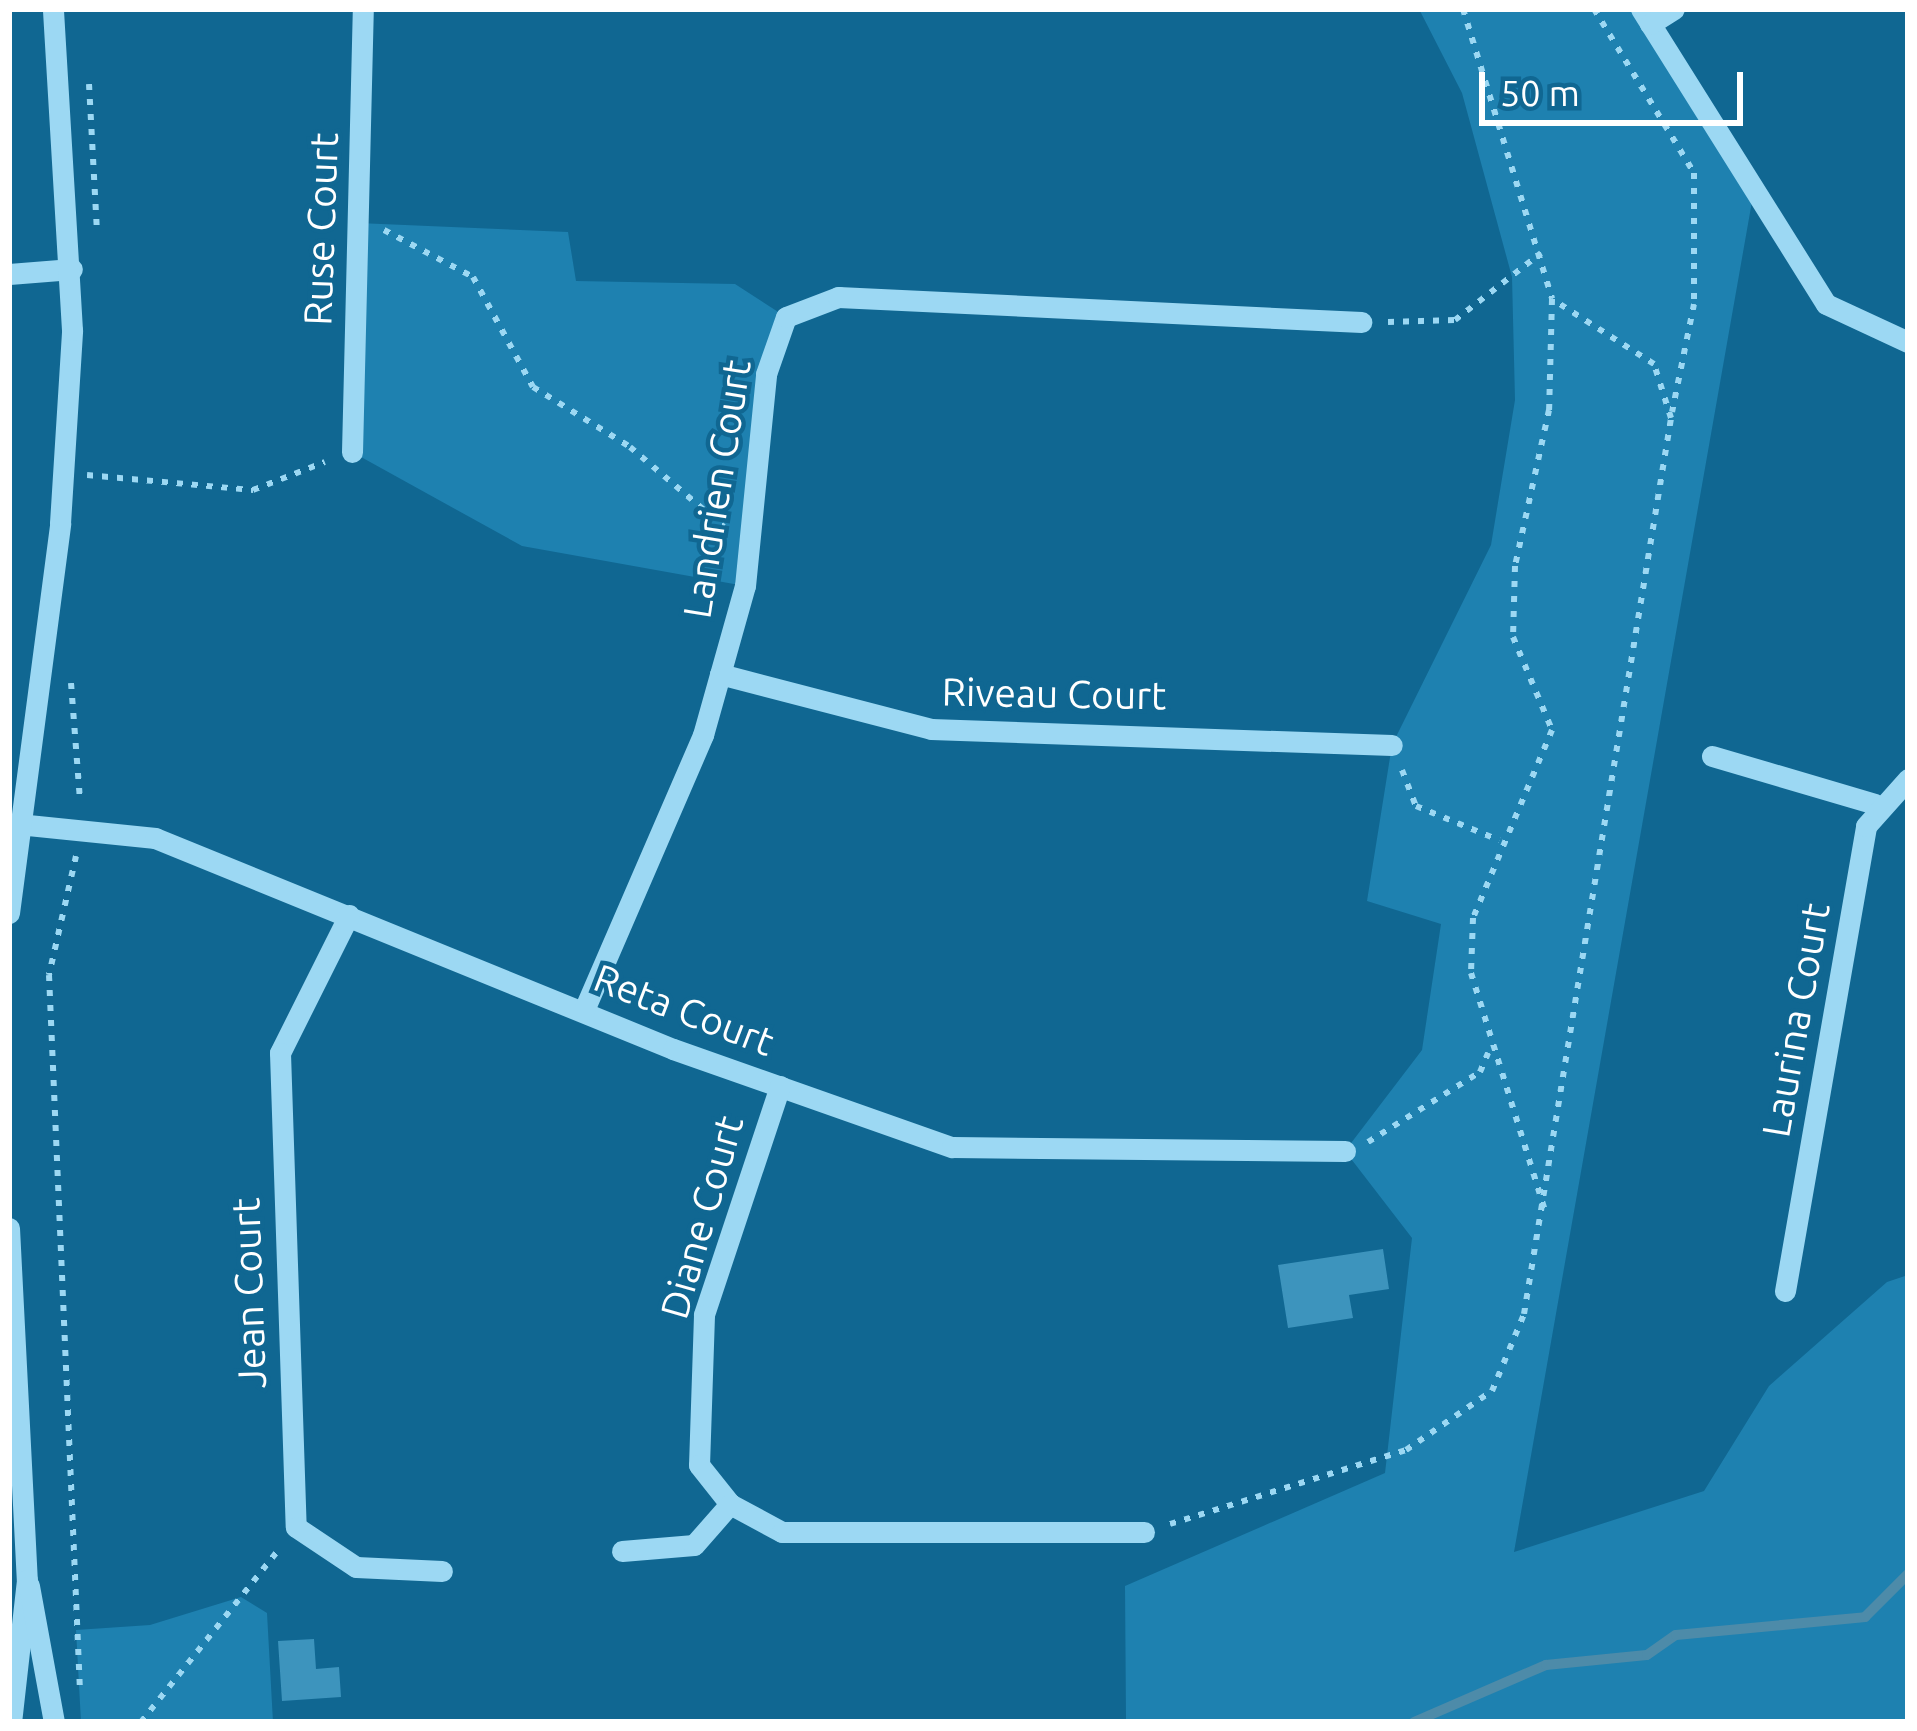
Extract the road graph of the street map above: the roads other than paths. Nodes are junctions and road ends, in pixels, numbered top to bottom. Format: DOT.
graph roads {
  1 [pos="53,9"];
  2 [pos="363,9"];
  3 [pos="1674,9"];
  4 [pos="1646,17"];
  5 [pos="72,269"];
  6 [pos="9,274"];
  7 [pos="1361,322"];
  8 [pos="1908,342"];
  9 [pos="352,452"];
  10 [pos="720,674"];
  11 [pos="1392,745"];
  12 [pos="1712,756"];
  13 [pos="1908,779"];
  14 [pos="1875,804"];
  15 [pos="18,824"];
  16 [pos="9,914"];
  17 [pos="350,915"];
  18 [pos="584,1010"];
  19 [pos="780,1086"];
  20 [pos="1345,1151"];
  21 [pos="9,1228"];
  22 [pos="1784,1291"];
  23 [pos="730,1504"];
  24 [pos="1144,1532"];
  25 [pos="622,1551"];
  26 [pos="442,1571"];
  27 [pos="27,1580"];
  28 [pos="11,1722"];
  29 [pos="54,1722"];
  1 -- 5 [label="street"];
  2 -- 9 [label="street, Ruse Court"];
  3 -- 4 [label="street"];
  4 -- 8 [label="street"];
  5 -- 6 [label="street"];
  5 -- 15 [label="street"];
  7 -- 10 [label="street, Landrien Court"];
  10 -- 11 [label="street, Riveau Court"];
  10 -- 18 [label="street, Landrien Court"];
  12 -- 14 [label="street"];
  13 -- 14 [label="street"];
  14 -- 22 [label="street, Laurina Court"];
  15 -- 16 [label="street"];
  15 -- 17 [label="street, Reta Court"];
  17 -- 18 [label="street, Reta Court"];
  17 -- 26 [label="street, Jean Court"];
  18 -- 19 [label="street, Reta Court"];
  19 -- 20 [label="street, Reta Court"];
  19 -- 23 [label="street, Diane Court"];
  21 -- 27 [label="street"];
  23 -- 24 [label="street"];
  23 -- 25 [label="street"];
  27 -- 28 [label="street"];
  27 -- 29 [label="street"];
}
